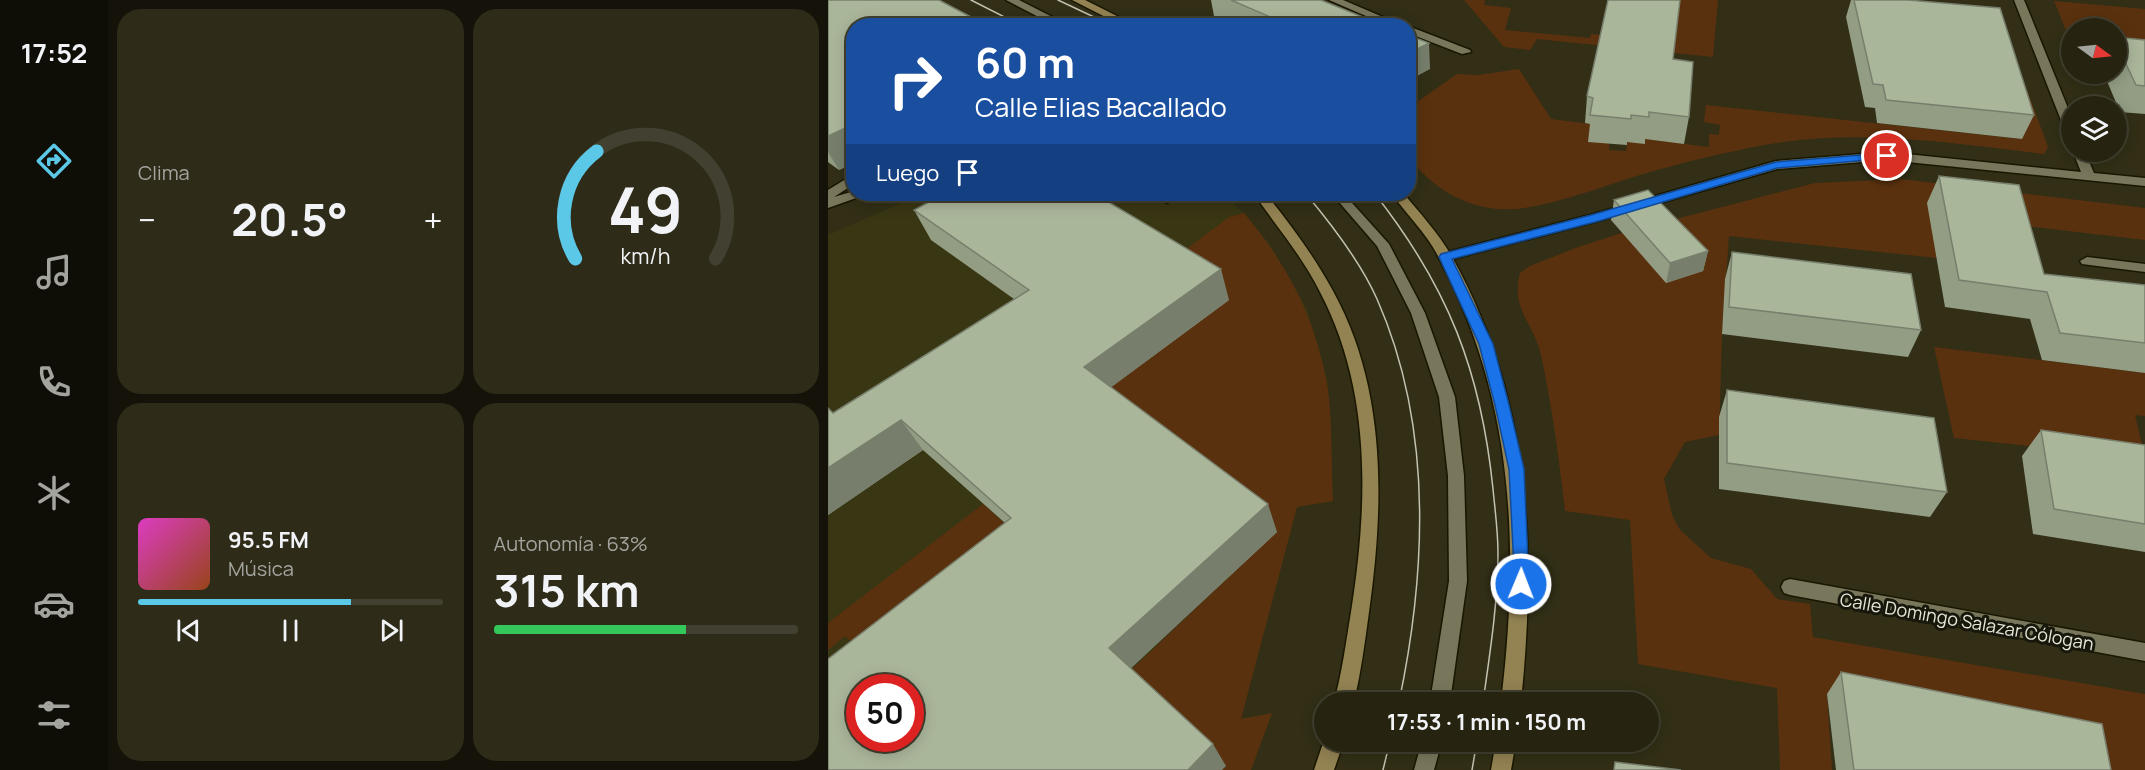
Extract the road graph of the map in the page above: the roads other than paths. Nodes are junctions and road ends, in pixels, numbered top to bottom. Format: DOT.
graph roads {
  1 [pos="1011,0"];
  2 [pos="1077,0"];
  3 [pos="1334,0"];
  4 [pos="2019,0"];
  5 [pos="1048,18"];
  6 [pos="1115,18"];
  7 [pos="1379,18"];
  8 [pos="1416,32"];
  9 [pos="1466,52"];
  10 [pos="2061,105"];
  11 [pos="2083,162"];
  12 [pos="2089,176"];
  13 [pos="2145,182"];
  14 [pos="846,185"];
  15 [pos="846,195"];
  16 [pos="830,198"];
  17 [pos="1266,201"];
  18 [pos="1344,201"];
  19 [pos="1403,201"];
  20 [pos="1445,257"];
  21 [pos="2087,261"];
  22 [pos="2145,268"];
  23 [pos="1790,587"];
  24 [pos="2145,652"];
  25 [pos="1346,692"];
  26 [pos="1441,692"];
  27 [pos="1512,692"];
  28 [pos="1330,752"];
  29 [pos="1429,752"];
  30 [pos="1504,752"];
  31 [pos="1324,770"];
  32 [pos="1424,770"];
  33 [pos="1501,770"];
  1 -- 5 [label="street"];
  2 -- 6 [label="main road"];
  3 -- 7 [label="street"];
  4 -- 10 [label="street"];
  8 -- 9 [label="street"];
  11 -- 12 [label="street"];
  12 -- 13 [label="street"];
  12 -- 20 [label="street"];
  14 -- 16 [label="street"];
  15 -- 16 [label="street"];
  17 -- 25 [label="main road"];
  18 -- 26 [label="street"];
  19 -- 20 [label="main road"];
  20 -- 27 [label="main road"];
  21 -- 22 [label="street"];
  23 -- 24 [label="street, Calle Domingo Salazar Cólogan"];
  28 -- 31 [label="main road"];
  29 -- 32 [label="street"];
  30 -- 33 [label="main road"];
}
